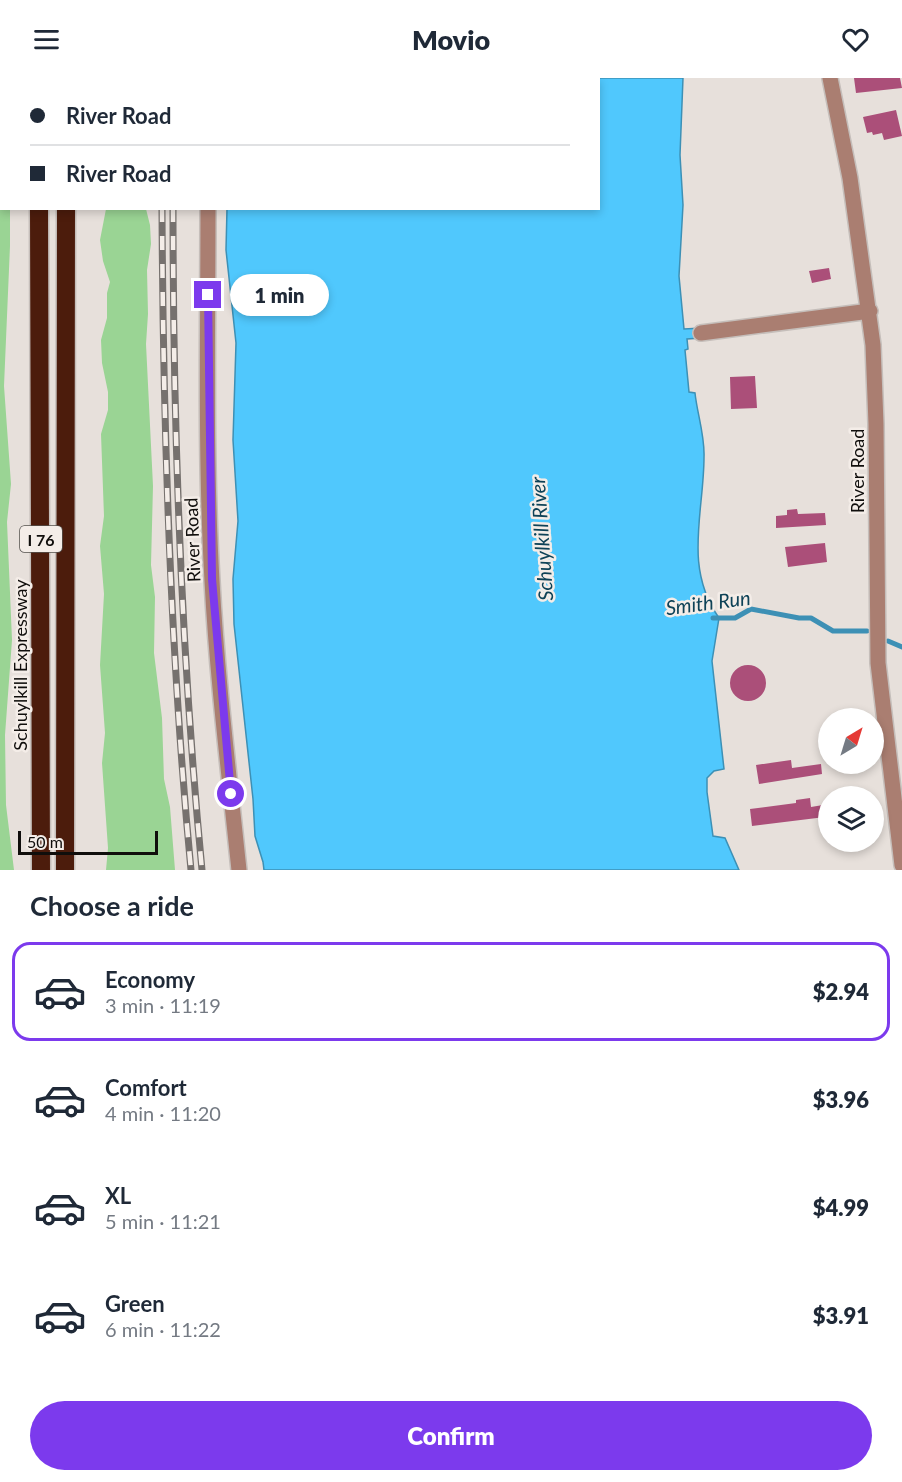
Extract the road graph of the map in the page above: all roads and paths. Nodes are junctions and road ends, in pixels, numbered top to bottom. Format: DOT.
graph roads {
  1 [pos="831,78"];
  2 [pos="39,210"];
  3 [pos="66,210"];
  4 [pos="208,210"];
  5 [pos="870,311"];
  6 [pos="701,333"];
  7 [pos="902,865"];
  8 [pos="41,870"];
  9 [pos="65,870"];
  10 [pos="239,870"];
  1 -- 5 [label="street, River Road"];
  2 -- 8 [label="highway, Schuylkill Expressway / I 76"];
  3 -- 9 [label="highway, I 76"];
  4 -- 10 [label="street, River Road"];
  5 -- 6 [label="street"];
  5 -- 7 [label="street, River Road"];
}
